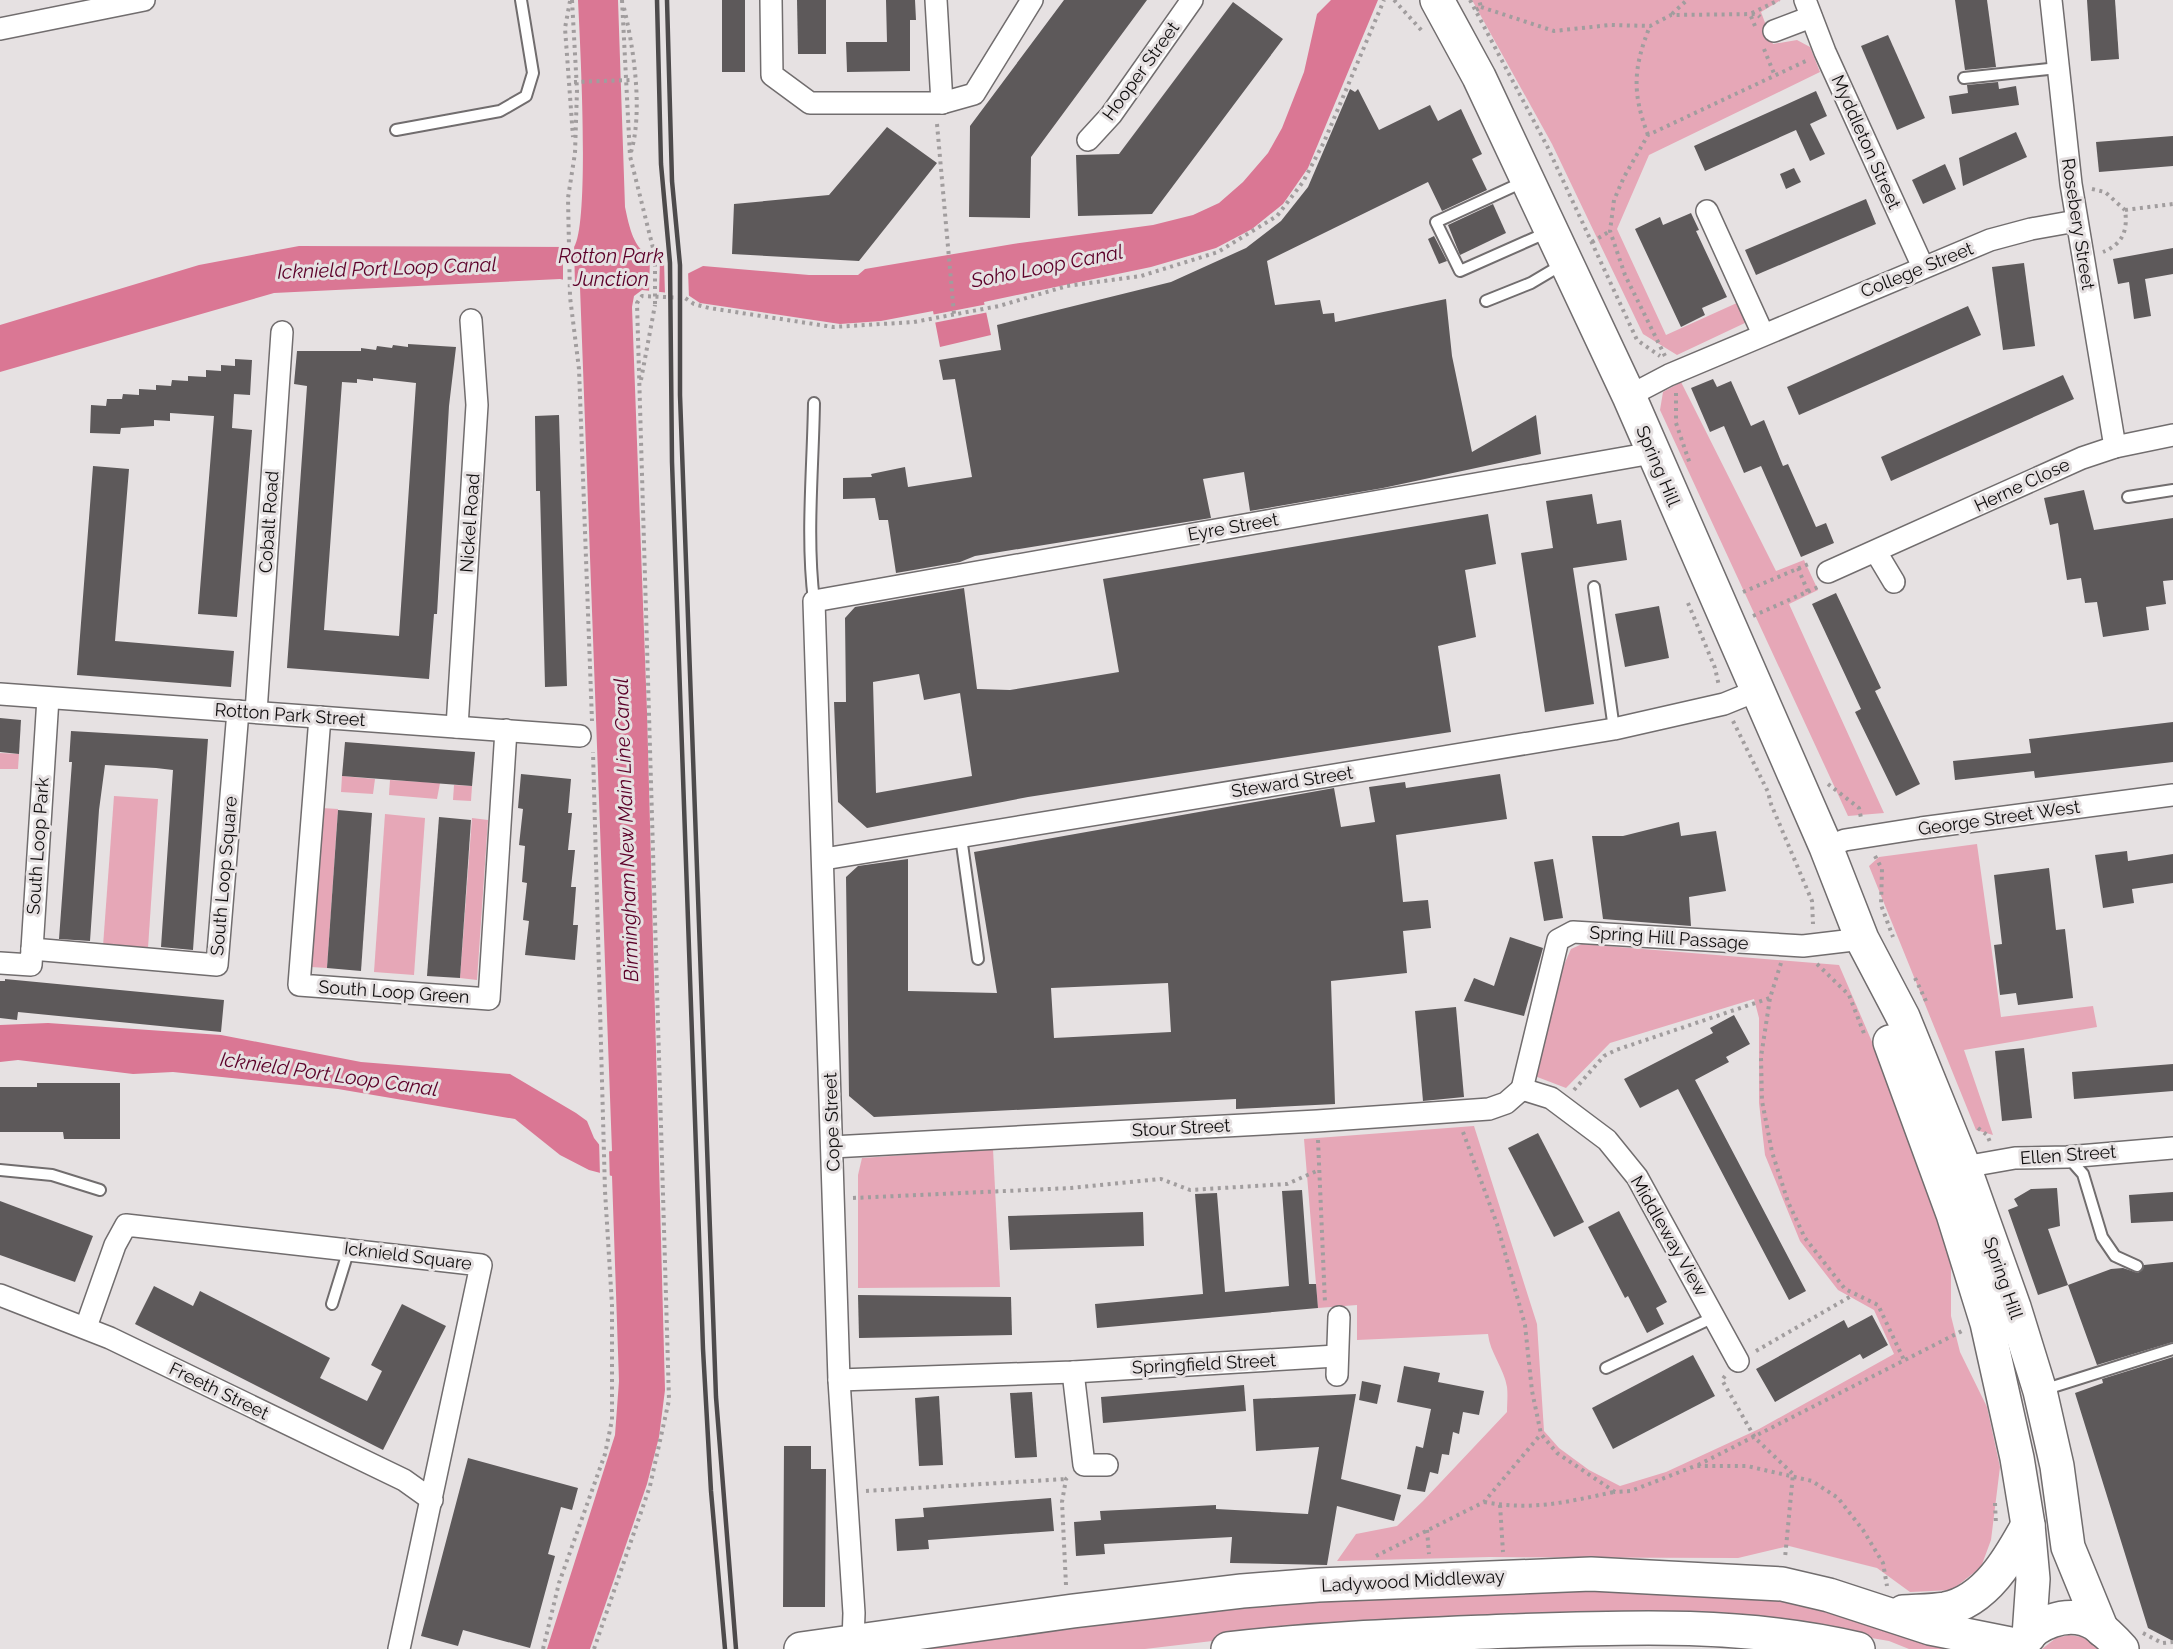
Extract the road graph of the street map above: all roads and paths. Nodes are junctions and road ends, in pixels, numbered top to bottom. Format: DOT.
graph roads {
  1 [pos="144,0"];
  2 [pos="521,0"];
  3 [pos="571,0"];
  4 [pos="622,0"];
  5 [pos="771,0"];
  6 [pos="936,0"];
  7 [pos="1032,0"];
  8 [pos="1192,0"];
  9 [pos="1384,0"];
  10 [pos="1437,0"];
  11 [pos="1470,0"];
  12 [pos="1479,0"];
  13 [pos="1687,0"];
  14 [pos="2051,0"];
  15 [pos="1395,1"];
  16 [pos="1481,7"];
  17 [pos="1808,8"];
  18 [pos="1671,15"];
  19 [pos="1650,26"];
  20 [pos="0,29"];
  21 [pos="1774,31"];
  22 [pos="1425,34"];
  23 [pos="1825,52"];
  24 [pos="2058,68"];
  25 [pos="633,78"];
  26 [pos="1964,78"];
  27 [pos="568,81"];
  28 [pos="939,103"];
  29 [pos="396,130"];
  30 [pos="1648,135"];
  31 [pos="1088,140"];
  32 [pos="575,153"];
  33 [pos="630,156"];
  34 [pos="1528,179"];
  35 [pos="2070,184"];
  36 [pos="2173,204"];
  37 [pos="1707,210"];
  38 [pos="2126,210"];
  39 [pos="2076,221"];
  40 [pos="1551,230"];
  41 [pos="1566,262"];
  42 [pos="2083,262"];
  43 [pos="1923,267"];
  44 [pos="1486,301"];
  45 [pos="954,314"];
  46 [pos="471,320"];
  47 [pos="282,332"];
  48 [pos="1763,334"];
  49 [pos="1673,374"];
  50 [pos="640,386"];
  51 [pos="1629,396"];
  52 [pos="814,403"];
  53 [pos="2173,435"];
  54 [pos="2115,447"];
  55 [pos="1652,453"];
  56 [pos="2173,490"];
  57 [pos="2128,497"];
  58 [pos="1876,552"];
  59 [pos="1798,568"];
  60 [pos="1828,572"];
  61 [pos="1894,582"];
  62 [pos="1594,587"];
  63 [pos="1808,592"];
  64 [pos="814,602"];
  65 [pos="1711,610"];
  66 [pos="1756,691"];
  67 [pos="0,694"];
  68 [pos="48,698"];
  69 [pos="1724,704"];
  70 [pos="247,712"];
  71 [pos="320,717"];
  72 [pos="457,727"];
  73 [pos="1614,729"];
  74 [pos="506,730"];
  75 [pos="588,738"];
  76 [pos="2173,795"];
  77 [pos="961,837"];
  78 [pos="1826,847"];
  79 [pos="824,859"];
  80 [pos="1862,939"];
  81 [pos="1787,946"];
  82 [pos="1813,947"];
  83 [pos="32,949"];
  84 [pos="978,959"];
  85 [pos="0,963"];
  86 [pos="1770,998"];
  87 [pos="1866,1039"];
  88 [pos="1522,1089"];
  89 [pos="1561,1105"];
  90 [pos="1456,1112"];
  91 [pos="1317,1121"];
  92 [pos="832,1147"];
  93 [pos="2173,1148"];
  94 [pos="2067,1157"];
  95 [pos="1964,1167"];
  96 [pos="0,1170"];
  97 [pos="1319,1170"];
  98 [pos="100,1190"];
  99 [pos="834,1199"];
  100 [pos="349,1249"];
  101 [pos="2137,1266"];
  102 [pos="1854,1294"];
  103 [pos="0,1295"];
  104 [pos="332,1304"];
  105 [pos="1339,1317"];
  106 [pos="1714,1317"];
  107 [pos="1961,1320"];
  108 [pos="86,1327"];
  109 [pos="1963,1331"];
  110 [pos="1966,1341"];
  111 [pos="2173,1349"];
  112 [pos="1904,1360"];
  113 [pos="1738,1361"];
  114 [pos="1606,1368"];
  115 [pos="1073,1372"];
  116 [pos="839,1380"];
  117 [pos="2040,1391"];
  118 [pos="1541,1434"];
  119 [pos="1755,1438"];
  120 [pos="1084,1465"];
  121 [pos="1107,1465"];
  122 [pos="1695,1466"];
  123 [pos="1793,1474"];
  124 [pos="1066,1479"];
  125 [pos="1615,1492"];
  126 [pos="846,1493"];
  127 [pos="1994,1495"];
  128 [pos="432,1500"];
  129 [pos="1484,1502"];
  130 [pos="1500,1505"];
  131 [pos="2028,1525"];
  132 [pos="1995,1529"];
  133 [pos="1368,1560"];
  134 [pos="1505,1576"];
  135 [pos="1068,1584"];
  136 [pos="1782,1584"];
  137 [pos="1884,1605"];
  138 [pos="1554,1639"];
  139 [pos="2122,1640"];
  140 [pos="2173,1642"];
  141 [pos="2023,1644"];
  142 [pos="851,1645"];
  143 [pos="399,1649"];
  144 [pos="543,1649"];
  145 [pos="594,1649"];
  146 [pos="801,1649"];
  147 [pos="1228,1649"];
  148 [pos="1858,1649"];
  1 -- 20 [label="street"];
  2 -- 29 [label="lane"];
  3 -- 27 [label="path"];
  3 -- 32 [label="path"];
  4 -- 25 [label="path"];
  4 -- 33 [label="path"];
  5 -- 28 [label="street"];
  6 -- 28 [label="street"];
  7 -- 28 [label="street"];
  8 -- 31 [label="street, Hooper Street"];
  9 -- 45 [label="path"];
  10 -- 34 [label="main road, Spring Hill"];
  11 -- 16 [label="path"];
  12 -- 16 [label="path"];
  13 -- 18 [label="path"];
  14 -- 24 [label="street, Rosebery Street"];
  15 -- 22 [label="path"];
  16 -- 19 [label="path"];
  17 -- 21 [label="street, Myddleton Street"];
  17 -- 23 [label="street, Myddleton Street"];
  18 -- 19 [label="path"];
  18 -- 21 [label="path"];
  19 -- 30 [label="path"];
  23 -- 30 [label="path"];
  23 -- 43 [label="street, Myddleton Street"];
  24 -- 26 [label="lane"];
  24 -- 35 [label="street, Rosebery Street"];
  25 -- 27 [label="path, bridge"];
  25 -- 33 [label="path"];
  27 -- 32 [label="path"];
  28 -- 45 [label="path"];
  30 -- 49 [label="path"];
  32 -- 75 [label="path"];
  33 -- 50 [label="path, bridge"];
  34 -- 40 [label="main road, Spring Hill"];
  34 -- 40 [label="lane"];
  35 -- 38 [label="path"];
  35 -- 39 [label="street, Rosebery Street"];
  36 -- 38 [label="path"];
  37 -- 48 [label="street"];
  38 -- 42 [label="path"];
  39 -- 42 [label="street, Rosebery Street"];
  39 -- 43 [label="street, College Street"];
  40 -- 41 [label="main road, Spring Hill"];
  41 -- 44 [label="lane"];
  41 -- 51 [label="main road, Spring Hill"];
  42 -- 54 [label="street, Rosebery Street"];
  43 -- 48 [label="street, College Street"];
  45 -- 50 [label="path"];
  46 -- 72 [label="street, Nickel Road"];
  47 -- 70 [label="street, Cobalt Road"];
  48 -- 49 [label="street, College Street"];
  49 -- 51 [label="street, College Street"];
  50 -- 145 [label="path"];
  51 -- 55 [label="main road, Spring Hill"];
  52 -- 64 [label="lane"];
  53 -- 54 [label="street, Herne Close"];
  54 -- 58 [label="street, Herne Close"];
  55 -- 64 [label="street, Eyre Street"];
  55 -- 65 [label="main road, Spring Hill"];
  56 -- 57 [label="lane"];
  58 -- 60 [label="street, Herne Close"];
  58 -- 61 [label="street"];
  59 -- 60 [label="path"];
  59 -- 63 [label="path"];
  59 -- 65 [label="path"];
  60 -- 63 [label="path"];
  62 -- 73 [label="lane"];
  63 -- 65 [label="path"];
  64 -- 79 [label="street, Cope Street"];
  65 -- 66 [label="main road, Spring Hill"];
  65 -- 69 [label="path"];
  66 -- 69 [label="street, Steward Street"];
  66 -- 78 [label="main road, Spring Hill"];
  67 -- 68 [label="street, Rotton Park Street"];
  68 -- 70 [label="street, Rotton Park Street"];
  68 -- 83 [label="street, South Loop Park"];
  69 -- 73 [label="street, Steward Street"];
  69 -- 82 [label="path"];
  70 -- 71 [label="street, Rotton Park Street"];
  70 -- 83 [label="street, South Loop Square"];
  71 -- 72 [label="street, Rotton Park Street"];
  71 -- 74 [label="street, South Loop Green"];
  72 -- 74 [label="street, Rotton Park Street"];
  73 -- 77 [label="street, Steward Street"];
  74 -- 75 [label="street, Rotton Park Street"];
  75 -- 144 [label="path"];
  76 -- 78 [label="street, George Street West"];
  77 -- 79 [label="street, Steward Street"];
  77 -- 84 [label="lane"];
  78 -- 80 [label="main road, Spring Hill"];
  79 -- 92 [label="street, Cope Street"];
  80 -- 82 [label="street, Spring Hill Passage"];
  80 -- 95 [label="main road, Spring Hill"];
  80 -- 131 [label="main road, Spring Hill"];
  81 -- 82 [label="street, Spring Hill Passage"];
  81 -- 86 [label="path"];
  81 -- 88 [label="street, Spring Hill Passage"];
  82 -- 87 [label="path"];
  83 -- 85 [label="street"];
  86 -- 89 [label="path"];
  86 -- 102 [label="path"];
  88 -- 89 [label="street, Middleway View"];
  88 -- 90 [label="street, Stour Street"];
  89 -- 106 [label="street, Middleway View"];
  90 -- 91 [label="street, Stour Street"];
  90 -- 118 [label="path"];
  91 -- 92 [label="street, Stour Street"];
  91 -- 97 [label="path"];
  92 -- 99 [label="street, Cope Street"];
  93 -- 94 [label="street, Ellen Street"];
  94 -- 95 [label="street, Ellen Street"];
  94 -- 101 [label="lane"];
  95 -- 117 [label="main road, Spring Hill"];
  96 -- 98 [label="lane"];
  97 -- 99 [label="path"];
  97 -- 105 [label="path"];
  99 -- 116 [label="street, Cope Street"];
  100 -- 104 [label="lane"];
  100 -- 108 [label="street, Icknield Square"];
  100 -- 128 [label="street, Icknield Square"];
  102 -- 112 [label="path"];
  102 -- 113 [label="path"];
  103 -- 108 [label="street, Freeth Street"];
  105 -- 115 [label="street, Springfield Street"];
  106 -- 113 [label="street, Middleway View"];
  106 -- 114 [label="lane"];
  107 -- 109 [label="path"];
  108 -- 128 [label="street, Freeth Street"];
  109 -- 110 [label="path"];
  109 -- 112 [label="path"];
  111 -- 117 [label="lane"];
  112 -- 119 [label="path"];
  113 -- 119 [label="path"];
  115 -- 116 [label="street, Springfield Street"];
  115 -- 120 [label="street"];
  116 -- 126 [label="street, Cope Street"];
  117 -- 139 [label="main road, Spring Hill"];
  118 -- 125 [label="path"];
  118 -- 129 [label="path"];
  119 -- 122 [label="path"];
  119 -- 123 [label="path"];
  120 -- 121 [label="street"];
  120 -- 124 [label="path"];
  122 -- 123 [label="path"];
  122 -- 125 [label="path"];
  123 -- 136 [label="path"];
  123 -- 137 [label="path"];
  124 -- 126 [label="path"];
  124 -- 135 [label="path"];
  125 -- 130 [label="path"];
  126 -- 142 [label="street, Cope Street"];
  127 -- 132 [label="path"];
  128 -- 143 [label="street, Icknield Square"];
  129 -- 130 [label="path"];
  129 -- 133 [label="path"];
  130 -- 134 [label="path"];
  131 -- 137 [label="main road"];
  131 -- 141 [label="main road, Spring Hill"];
  134 -- 136 [label="main road, Ladywood Middleway"];
  134 -- 142 [label="main road, Ladywood Middleway"];
  136 -- 137 [label="main road, Ladywood Middleway"];
  137 -- 141 [label="main road, Ladywood Middleway"];
  138 -- 147 [label="main road"];
  138 -- 148 [label="main road"];
  139 -- 140 [label="path"];
  139 -- 141 [label="main road"];
  142 -- 146 [label="main road, Ladywood Middleway"];
}
